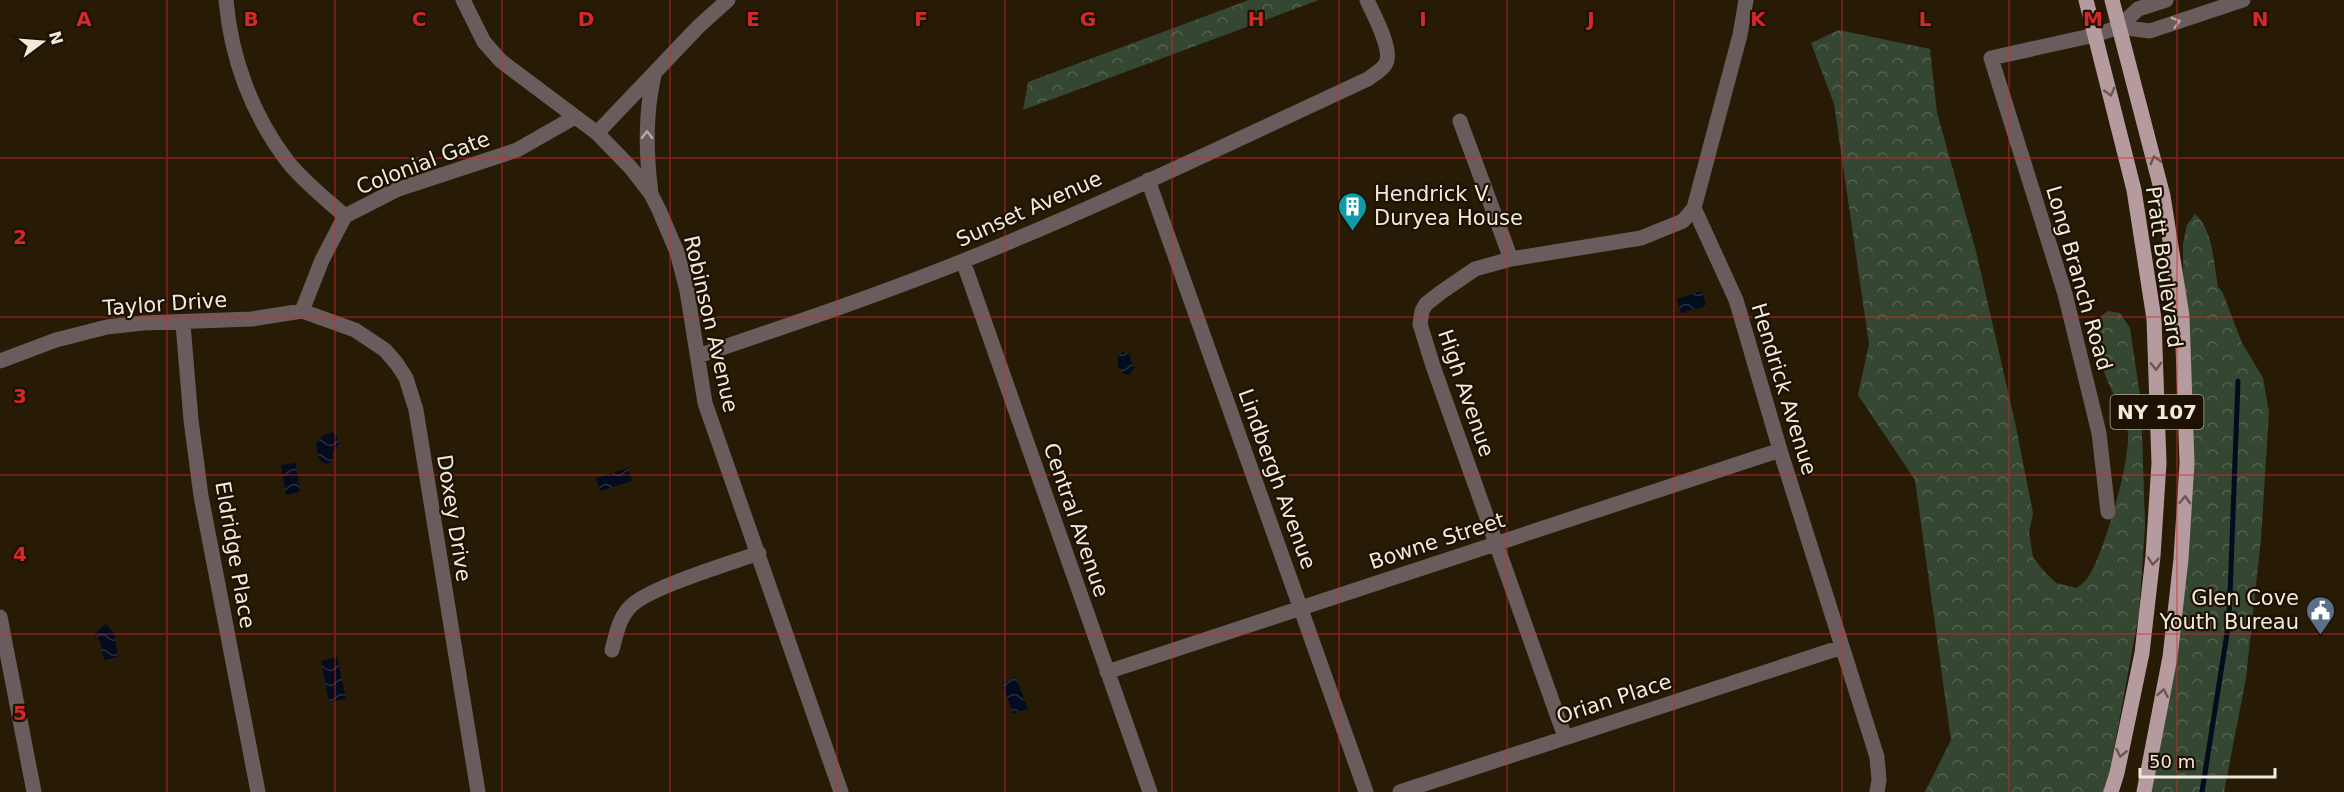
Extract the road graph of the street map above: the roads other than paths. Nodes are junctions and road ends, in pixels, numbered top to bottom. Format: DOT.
graph roads {
  1 [pos="225,0"];
  2 [pos="463,0"];
  3 [pos="728,0"];
  4 [pos="1367,0"];
  5 [pos="1746,0"];
  6 [pos="2086,0"];
  7 [pos="2112,0"];
  8 [pos="2166,0"];
  9 [pos="2243,0"];
  10 [pos="2120,27"];
  11 [pos="2095,35"];
  12 [pos="654,73"];
  13 [pos="576,117"];
  14 [pos="1460,121"];
  15 [pos="597,133"];
  16 [pos="1148,180"];
  17 [pos="651,194"];
  18 [pos="1694,208"];
  19 [pos="345,216"];
  20 [pos="1511,259"];
  21 [pos="963,261"];
  22 [pos="302,311"];
  23 [pos="183,324"];
  24 [pos="698,356"];
  25 [pos="0,362"];
  26 [pos="1780,450"];
  27 [pos="2108,512"];
  28 [pos="1496,543"];
  29 [pos="759,553"];
  30 [pos="1301,608"];
  31 [pos="0,617"];
  32 [pos="1842,647"];
  33 [pos="612,650"];
  34 [pos="1107,672"];
  35 [pos="1565,737"];
  36 [pos="34,792"];
  37 [pos="258,792"];
  38 [pos="478,792"];
  39 [pos="842,792"];
  40 [pos="1150,792"];
  41 [pos="1366,792"];
  42 [pos="1400,792"];
  43 [pos="1877,792"];
  44 [pos="2111,792"];
  45 [pos="2144,792"];
  1 -- 19 [label="street"];
  2 -- 13 [label="street, Robinson Avenue"];
  3 -- 12 [label="street"];
  4 -- 16 [label="street, Sunset Avenue"];
  5 -- 18 [label="street"];
  6 -- 11 [label="main road, Pratt Boulevard"];
  7 -- 10 [label="main road, Pratt Boulevard"];
  8 -- 10 [label="street"];
  10 -- 9 [label="street, one-way"];
  10 -- 11 [label="street"];
  45 -- 10 [label="main road, Pratt Boulevard / NY 107, one-way"];
  11 -- 27 [label="street, Long Branch Road"];
  11 -- 44 [label="main road, Pratt Boulevard / NY 107, one-way"];
  12 -- 15 [label="street"];
  17 -- 12 [label="street, one-way"];
  13 -- 15 [label="street, Robinson Avenue"];
  13 -- 19 [label="street, Colonial Gate"];
  14 -- 20 [label="street"];
  15 -- 17 [label="street, Robinson Avenue"];
  16 -- 21 [label="street, Sunset Avenue"];
  16 -- 30 [label="street, Lindbergh Avenue"];
  17 -- 24 [label="street, Robinson Avenue"];
  18 -- 20 [label="street, High Avenue"];
  18 -- 26 [label="street, Hendrick Avenue"];
  19 -- 22 [label="street, Colonial Gate"];
  20 -- 28 [label="street, High Avenue"];
  21 -- 24 [label="street, Sunset Avenue"];
  21 -- 34 [label="street, Central Avenue"];
  22 -- 23 [label="street, Taylor Drive"];
  22 -- 38 [label="street, Doxey Drive"];
  23 -- 25 [label="street, Taylor Drive"];
  23 -- 37 [label="street, Eldridge Place"];
  24 -- 29 [label="street, Robinson Avenue"];
  26 -- 28 [label="street, Bowne Street"];
  26 -- 32 [label="street, Hendrick Avenue"];
  28 -- 30 [label="street, Bowne Street"];
  28 -- 35 [label="street, High Avenue"];
  29 -- 33 [label="street"];
  29 -- 39 [label="street, Robinson Avenue"];
  30 -- 34 [label="street, Bowne Street"];
  30 -- 41 [label="street, Lindbergh Avenue"];
  31 -- 36 [label="street"];
  32 -- 35 [label="street, Orian Place"];
  32 -- 43 [label="street, Hendrick Avenue"];
  34 -- 40 [label="street, Central Avenue"];
  35 -- 42 [label="street, Orian Place"];
}
